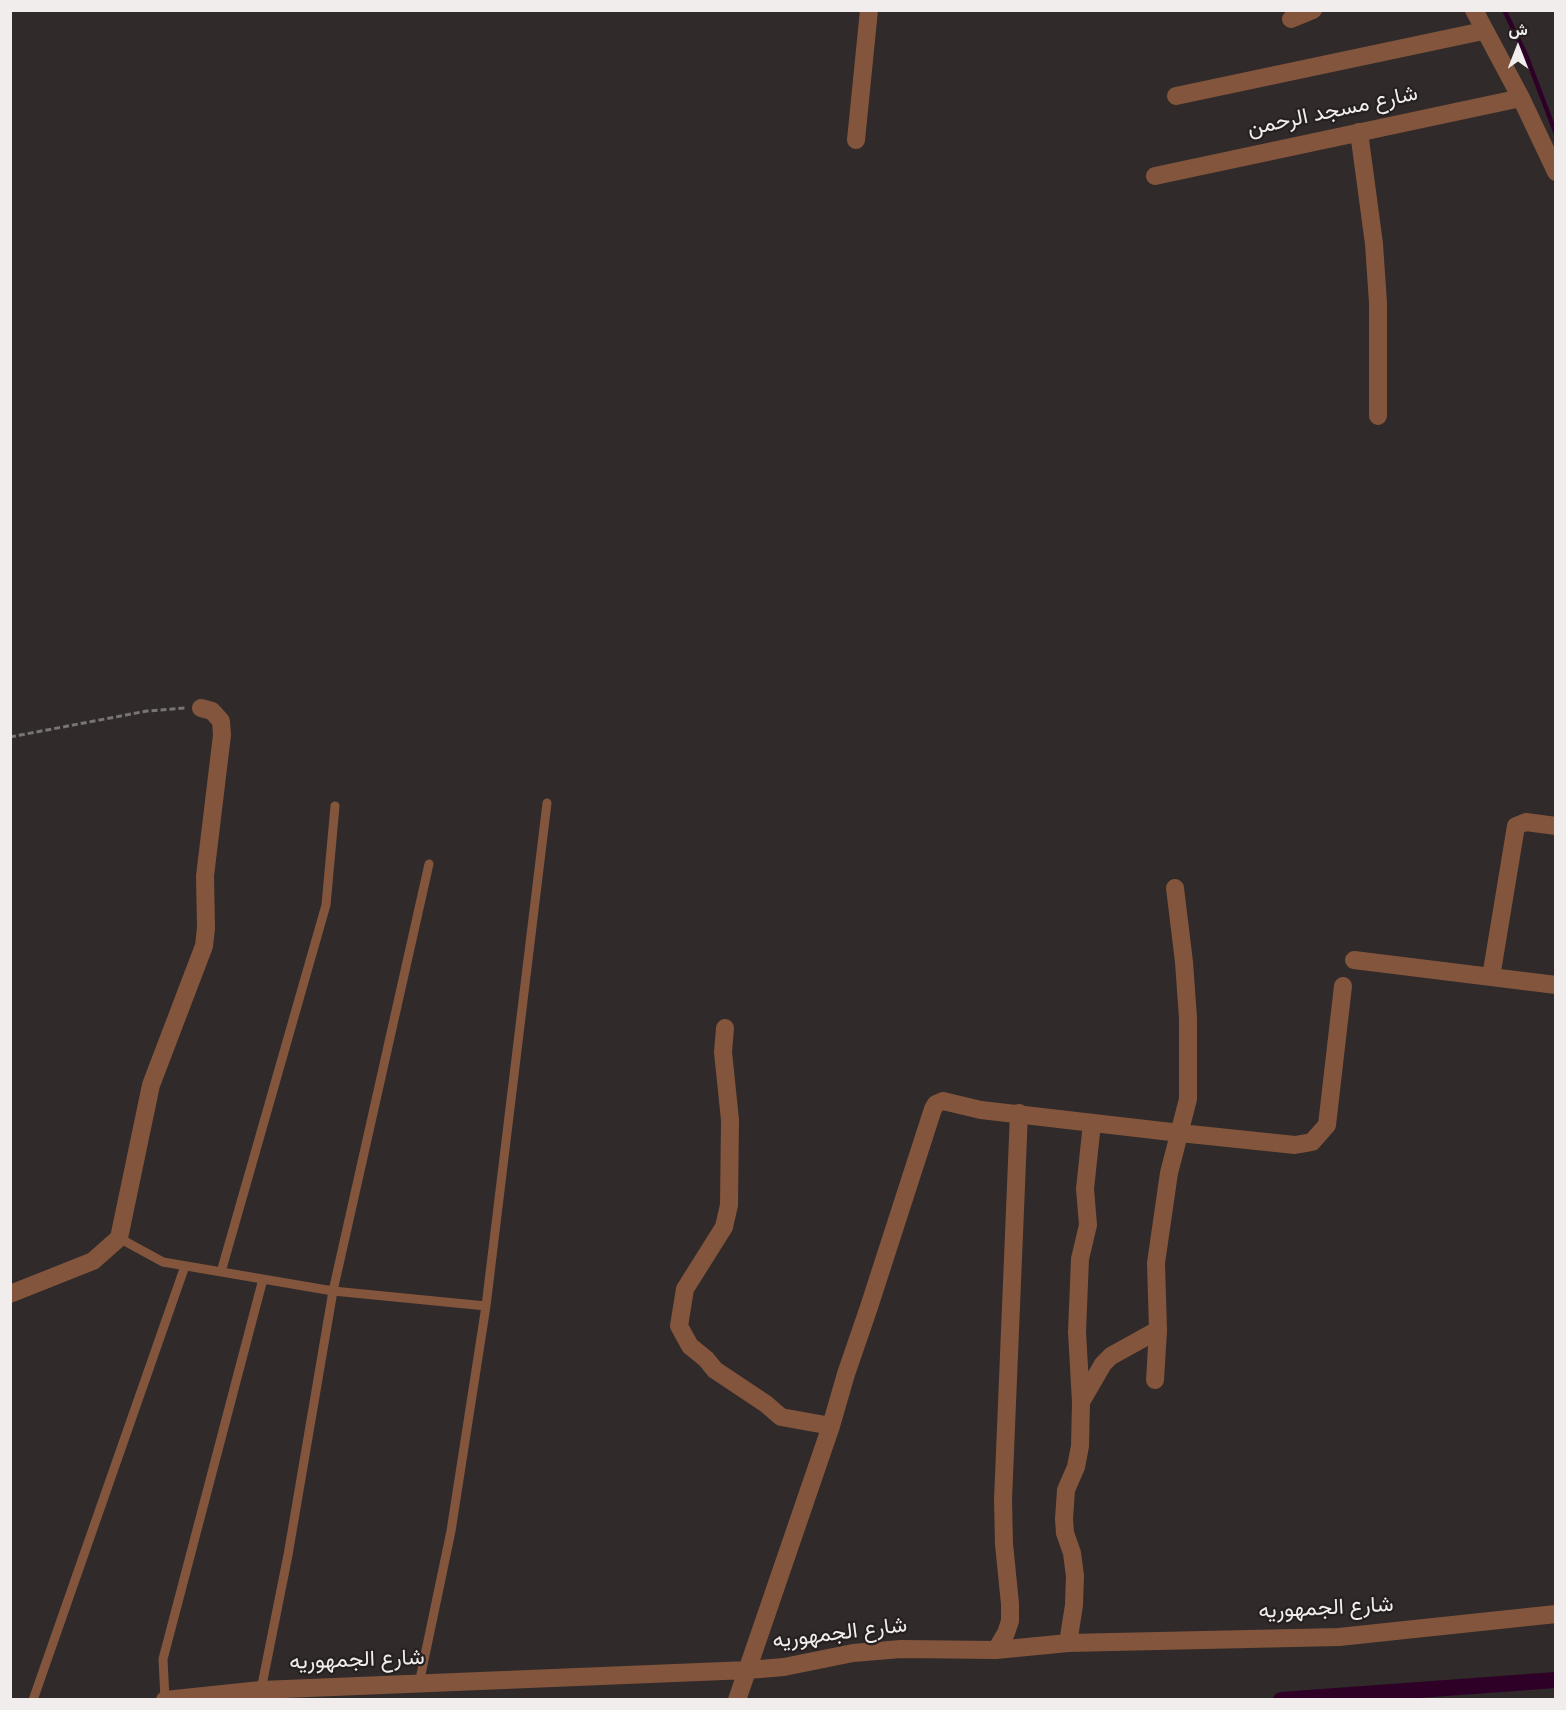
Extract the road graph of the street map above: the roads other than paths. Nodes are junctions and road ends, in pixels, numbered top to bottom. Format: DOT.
graph roads {
  1 [pos="869,10"];
  2 [pos="1312,10"];
  3 [pos="1474,10"];
  4 [pos="1291,19"];
  5 [pos="1483,31"];
  6 [pos="1176,96"];
  7 [pos="1521,99"];
  8 [pos="1359,132"];
  9 [pos="856,140"];
  10 [pos="1556,172"];
  11 [pos="1155,176"];
  12 [pos="1378,416"];
  13 [pos="201,708"];
  14 [pos="547,803"];
  15 [pos="335,806"];
  16 [pos="1556,826"];
  17 [pos="429,864"];
  18 [pos="1175,888"];
  19 [pos="1354,960"];
  20 [pos="1491,977"];
  21 [pos="1556,984"];
  22 [pos="1343,986"];
  23 [pos="725,1028"];
  24 [pos="1019,1113"];
  25 [pos="1092,1123"];
  26 [pos="1180,1134"];
  27 [pos="119,1238"];
  28 [pos="185,1266"];
  29 [pos="221,1272"];
  30 [pos="263,1279"];
  31 [pos="333,1291"];
  32 [pos="10,1294"];
  33 [pos="486,1306"];
  34 [pos="1158,1330"];
  35 [pos="1155,1380"];
  36 [pos="1081,1402"];
  37 [pos="831,1426"];
  38 [pos="1556,1614"];
  39 [pos="1068,1643"];
  40 [pos="996,1650"];
  41 [pos="419,1684"];
  42 [pos="742,1685"];
  43 [pos="261,1690"];
  44 [pos="33,1700"];
  45 [pos="165,1700"];
  1 -- 9 [label="street"];
  2 -- 4 [label="street"];
  3 -- 5 [label="street"];
  5 -- 6 [label="street"];
  5 -- 7 [label="street"];
  7 -- 8 [label="street, شارع مسجد الرحمن"];
  7 -- 10 [label="street"];
  8 -- 11 [label="street, شارع مسجد الرحمن"];
  8 -- 12 [label="street"];
  13 -- 27 [label="street"];
  14 -- 33 [label="lane"];
  15 -- 29 [label="lane"];
  16 -- 20 [label="street"];
  17 -- 31 [label="lane"];
  18 -- 26 [label="street"];
  19 -- 20 [label="street"];
  20 -- 21 [label="street"];
  22 -- 26 [label="street"];
  23 -- 37 [label="street"];
  24 -- 25 [label="street"];
  24 -- 37 [label="street"];
  24 -- 40 [label="street"];
  25 -- 26 [label="street"];
  25 -- 36 [label="street"];
  26 -- 34 [label="street"];
  27 -- 28 [label="lane"];
  27 -- 32 [label="street"];
  28 -- 29 [label="lane"];
  28 -- 44 [label="lane"];
  29 -- 30 [label="lane"];
  30 -- 31 [label="lane"];
  30 -- 45 [label="lane"];
  31 -- 33 [label="lane"];
  31 -- 43 [label="lane"];
  33 -- 41 [label="lane"];
  34 -- 35 [label="street"];
  34 -- 36 [label="street"];
  36 -- 39 [label="street"];
  37 -- 42 [label="street"];
  38 -- 39 [label="street, شارع الجمهوريه"];
  39 -- 40 [label="street, شارع الجمهوريه"];
  40 -- 42 [label="street, شارع الجمهوريه"];
  41 -- 42 [label="street, شارع الجمهوريه"];
  41 -- 43 [label="street, شارع الجمهوريه"];
  43 -- 45 [label="street, شارع الجمهوريه"];
}
